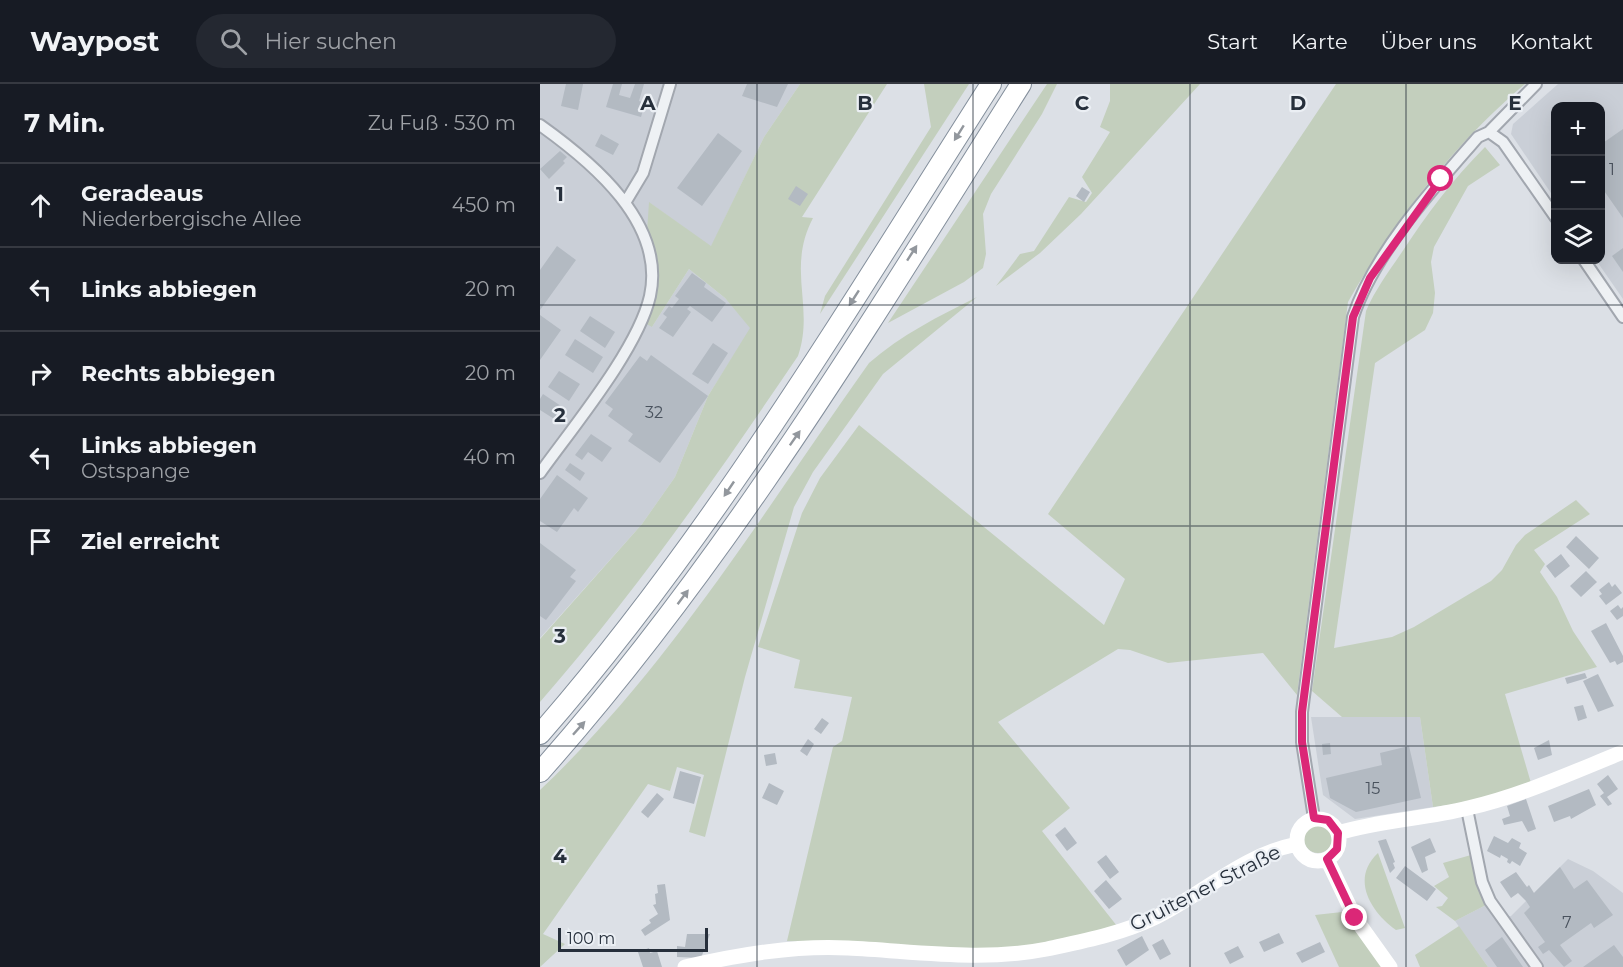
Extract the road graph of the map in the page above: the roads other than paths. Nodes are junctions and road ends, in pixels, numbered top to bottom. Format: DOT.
graph roads {
  1 [pos="670,84"];
  2 [pos="991,84"];
  3 [pos="1021,84"];
  4 [pos="1536,84"];
  5 [pos="540,125"];
  6 [pos="1489,132"];
  7 [pos="624,202"];
  8 [pos="1551,211"];
  9 [pos="1587,264"];
  10 [pos="1623,317"];
  11 [pos="540,473"];
  12 [pos="540,734"];
  13 [pos="1623,752"];
  14 [pos="540,772"];
  15 [pos="1467,809"];
  16 [pos="1314,818"];
  17 [pos="1338,833"];
  18 [pos="1297,844"];
  19 [pos="1327,859"];
  20 [pos="685,967"];
  21 [pos="1390,967"];
  22 [pos="1537,967"];
  1 -- 7 [label="street"];
  2 -- 12 [label="highway, one-way"];
  14 -- 3 [label="highway, one-way"];
  4 -- 6 [label="street"];
  5 -- 7 [label="street"];
  6 -- 8 [label="street"];
  6 -- 16 [label="street"];
  7 -- 11 [label="street"];
  9 -- 10 [label="street"];
  13 -- 15 [label="main road"];
  15 -- 17 [label="main road"];
  15 -- 22 [label="street"];
  16 -- 17 [label="main road"];
  16 -- 18 [label="main road"];
  17 -- 19 [label="main road"];
  18 -- 19 [label="main road"];
  18 -- 20 [label="main road, Gruitener Straße"];
  19 -- 21 [label="main road"];
}
